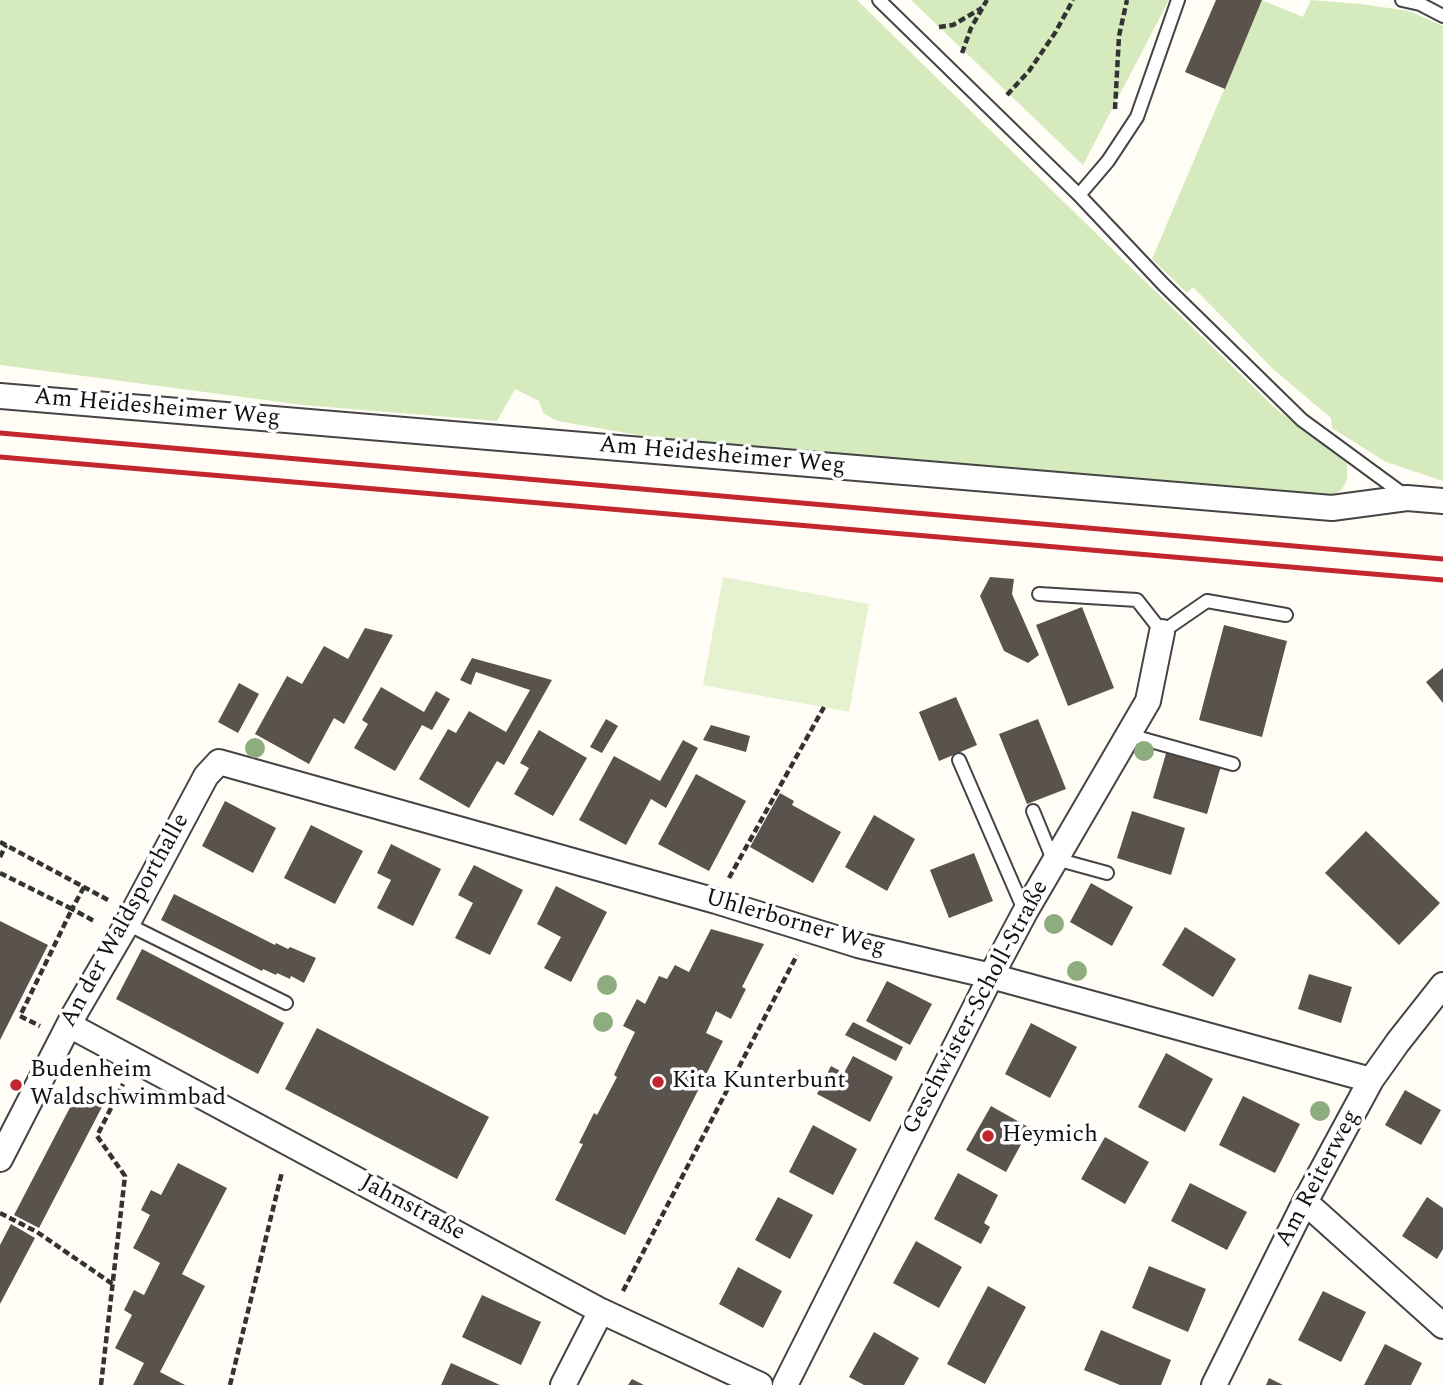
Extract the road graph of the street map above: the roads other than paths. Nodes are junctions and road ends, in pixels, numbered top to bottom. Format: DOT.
graph roads {
  1 [pos="879,0"];
  2 [pos="1178,0"];
  3 [pos="1402,0"];
  4 [pos="1443,16"];
  5 [pos="1079,195"];
  6 [pos="0,396"];
  7 [pos="1407,498"];
  8 [pos="1443,501"];
  9 [pos="1039,594"];
  10 [pos="1286,615"];
  11 [pos="1162,632"];
  12 [pos="1129,735"];
  13 [pos="959,760"];
  14 [pos="219,762"];
  15 [pos="1233,764"];
  16 [pos="1033,811"];
  17 [pos="1055,860"];
  18 [pos="1107,873"];
  19 [pos="1025,912"];
  20 [pos="130,918"];
  21 [pos="991,976"];
  22 [pos="1443,985"];
  23 [pos="286,1003"];
  24 [pos="69,1025"];
  25 [pos="1371,1080"];
  26 [pos="0,1159"];
  27 [pos="1304,1202"];
  28 [pos="601,1311"];
  29 [pos="1443,1326"];
  30 [pos="563,1385"];
  31 [pos="760,1385"];
  32 [pos="785,1385"];
  33 [pos="1214,1385"];
  1 -- 5 [label="lane"];
  2 -- 5 [label="lane"];
  3 -- 4 [label="lane"];
  5 -- 7 [label="lane"];
  6 -- 7 [label="street, Am Heidesheimer Weg"];
  7 -- 8 [label="street, Am Heidesheimer Weg"];
  9 -- 11 [label="lane"];
  10 -- 11 [label="lane"];
  11 -- 12 [label="street, Geschwister-Scholl-Straße"];
  12 -- 15 [label="lane"];
  12 -- 17 [label="street, Geschwister-Scholl-Straße"];
  13 -- 19 [label="lane"];
  14 -- 20 [label="street, An der Waldsporthalle"];
  14 -- 21 [label="street, Uhlerborner Weg"];
  16 -- 17 [label="lane"];
  17 -- 18 [label="lane"];
  17 -- 19 [label="street, Geschwister-Scholl-Straße"];
  19 -- 21 [label="street, Geschwister-Scholl-Straße"];
  20 -- 23 [label="lane"];
  20 -- 24 [label="street, An der Waldsporthalle"];
  21 -- 25 [label="street, Uhlerborner Weg"];
  21 -- 32 [label="street, Geschwister-Scholl-Straße"];
  22 -- 25 [label="street, Am Reiterweg"];
  24 -- 26 [label="street, An der Waldsporthalle"];
  24 -- 28 [label="street, Jahnstraße"];
  25 -- 27 [label="street, Am Reiterweg"];
  27 -- 29 [label="street"];
  27 -- 33 [label="street, Am Reiterweg"];
  28 -- 30 [label="street"];
  28 -- 31 [label="street, Jahnstraße"];
}
